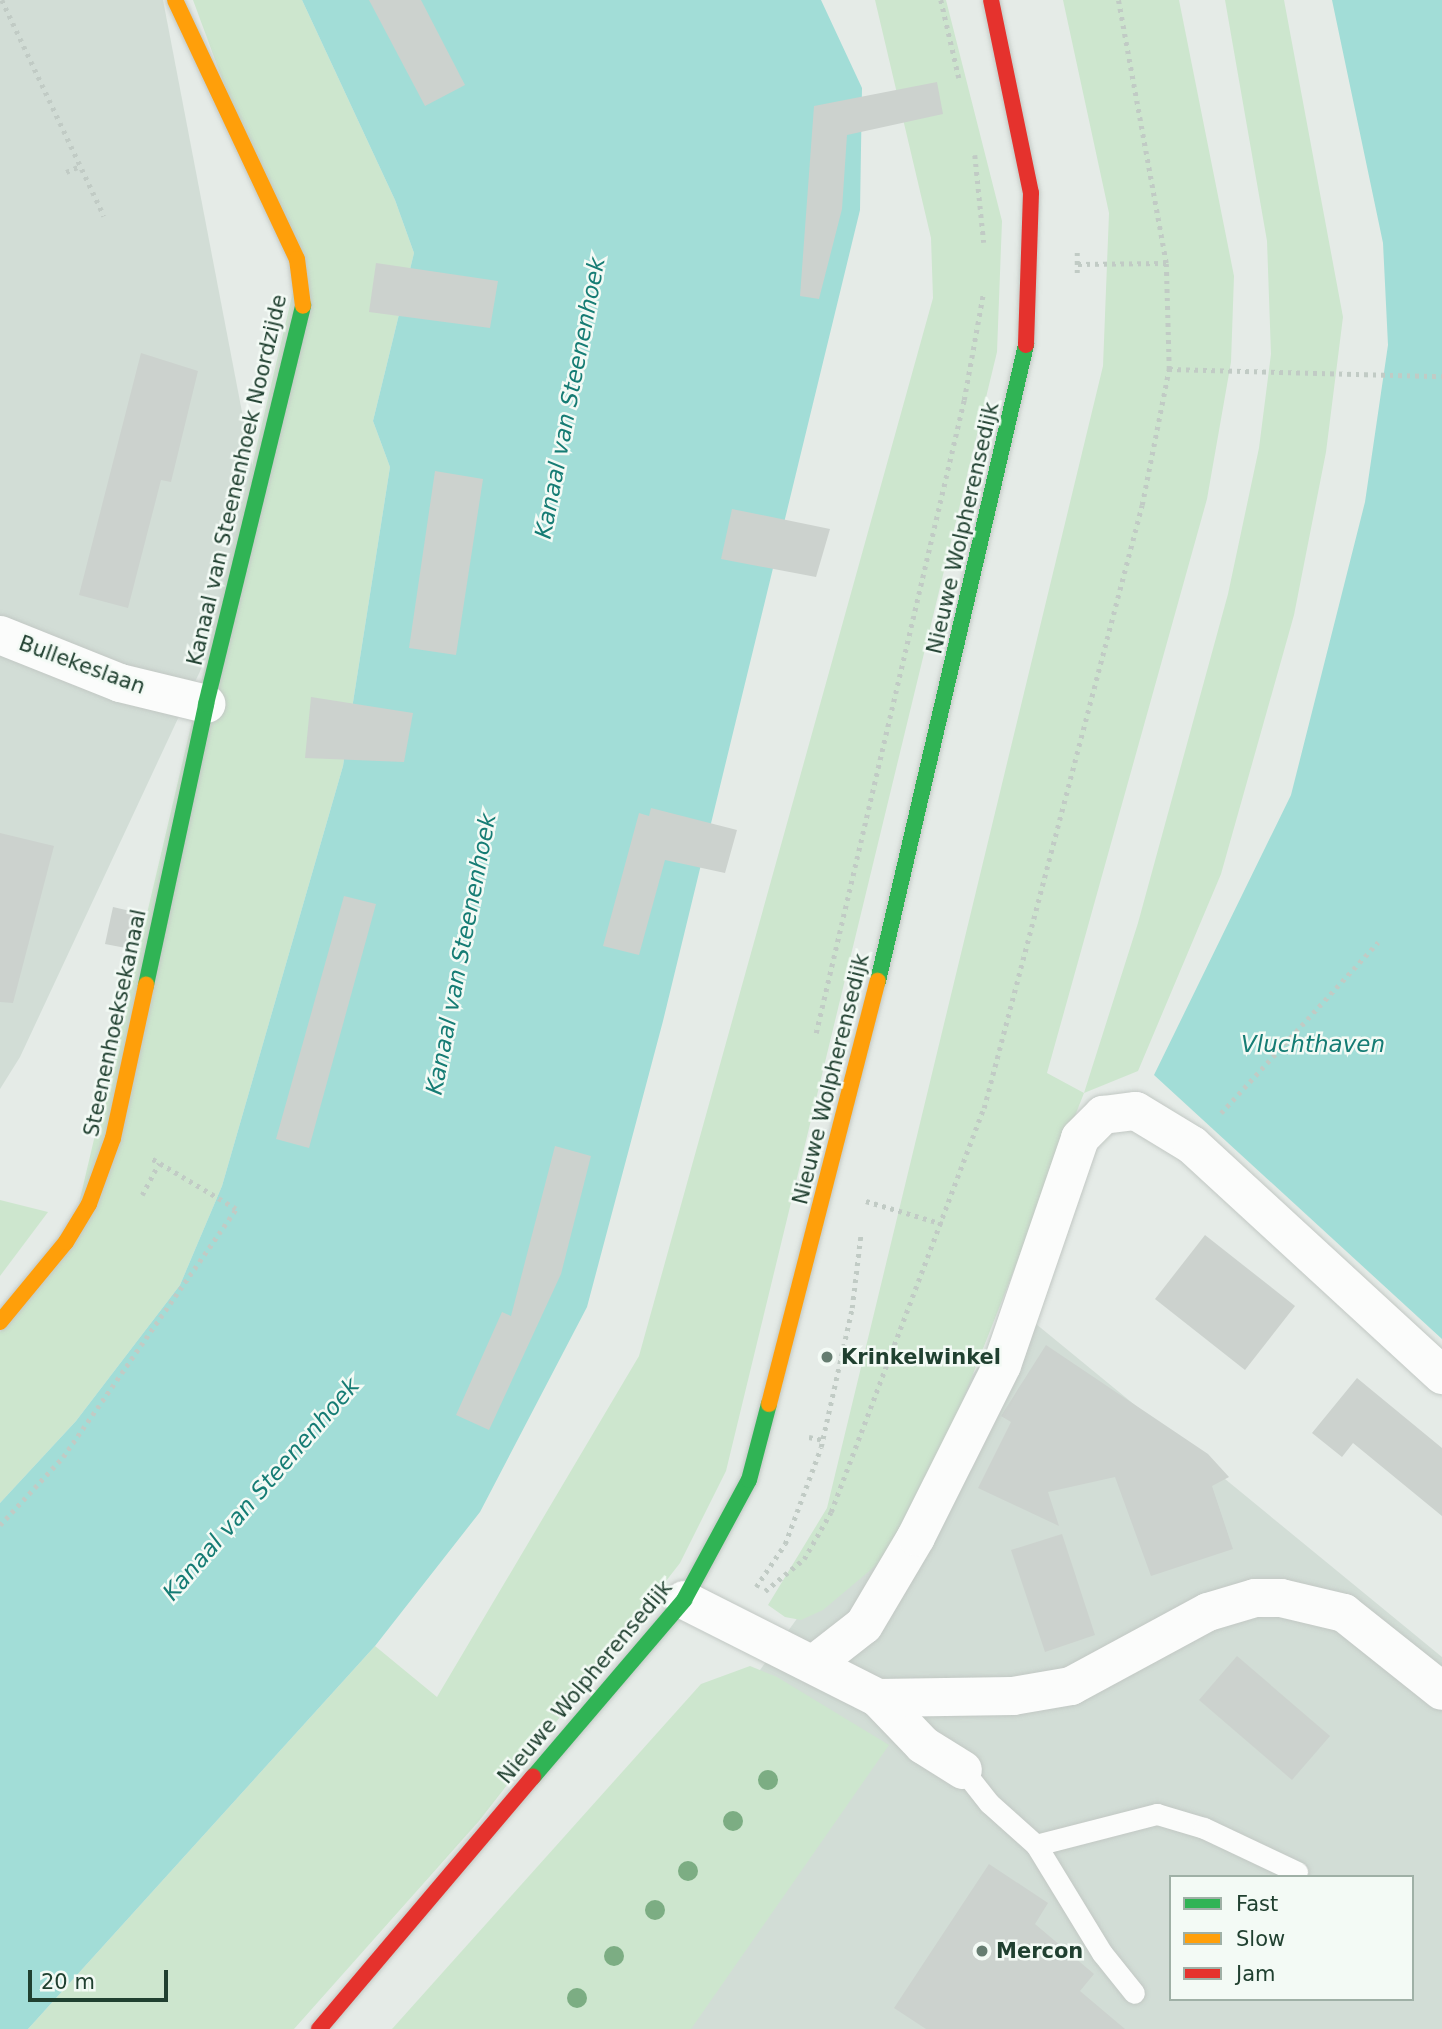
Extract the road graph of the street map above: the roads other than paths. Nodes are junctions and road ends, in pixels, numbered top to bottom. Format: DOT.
graph roads {
  1 [pos="175,0"];
  2 [pos="991,0"];
  3 [pos="0,635"];
  4 [pos="206,704"];
  5 [pos="0,1322"];
  6 [pos="1442,1375"];
  7 [pos="684,1600"];
  8 [pos="814,1664"];
  9 [pos="1442,1691"];
  10 [pos="878,1698"];
  11 [pos="963,1770"];
  12 [pos="1036,1845"];
  13 [pos="1297,1872"];
  14 [pos="1134,1993"];
  15 [pos="319,2029"];
  1 -- 4 [label="street, Kanaal van Steenenhoek Noordzijde"];
  2 -- 7 [label="street, Nieuwe Wolpherensedijk"];
  3 -- 4 [label="street, Bullekeslaan"];
  4 -- 5 [label="street, Steenenhoeksekanaal"];
  6 -- 8 [label="street"];
  7 -- 8 [label="street"];
  7 -- 15 [label="street, Nieuwe Wolpherensedijk"];
  8 -- 10 [label="street"];
  9 -- 10 [label="street"];
  10 -- 11 [label="street"];
  11 -- 12 [label="lane"];
  12 -- 13 [label="lane"];
  12 -- 14 [label="lane"];
}
